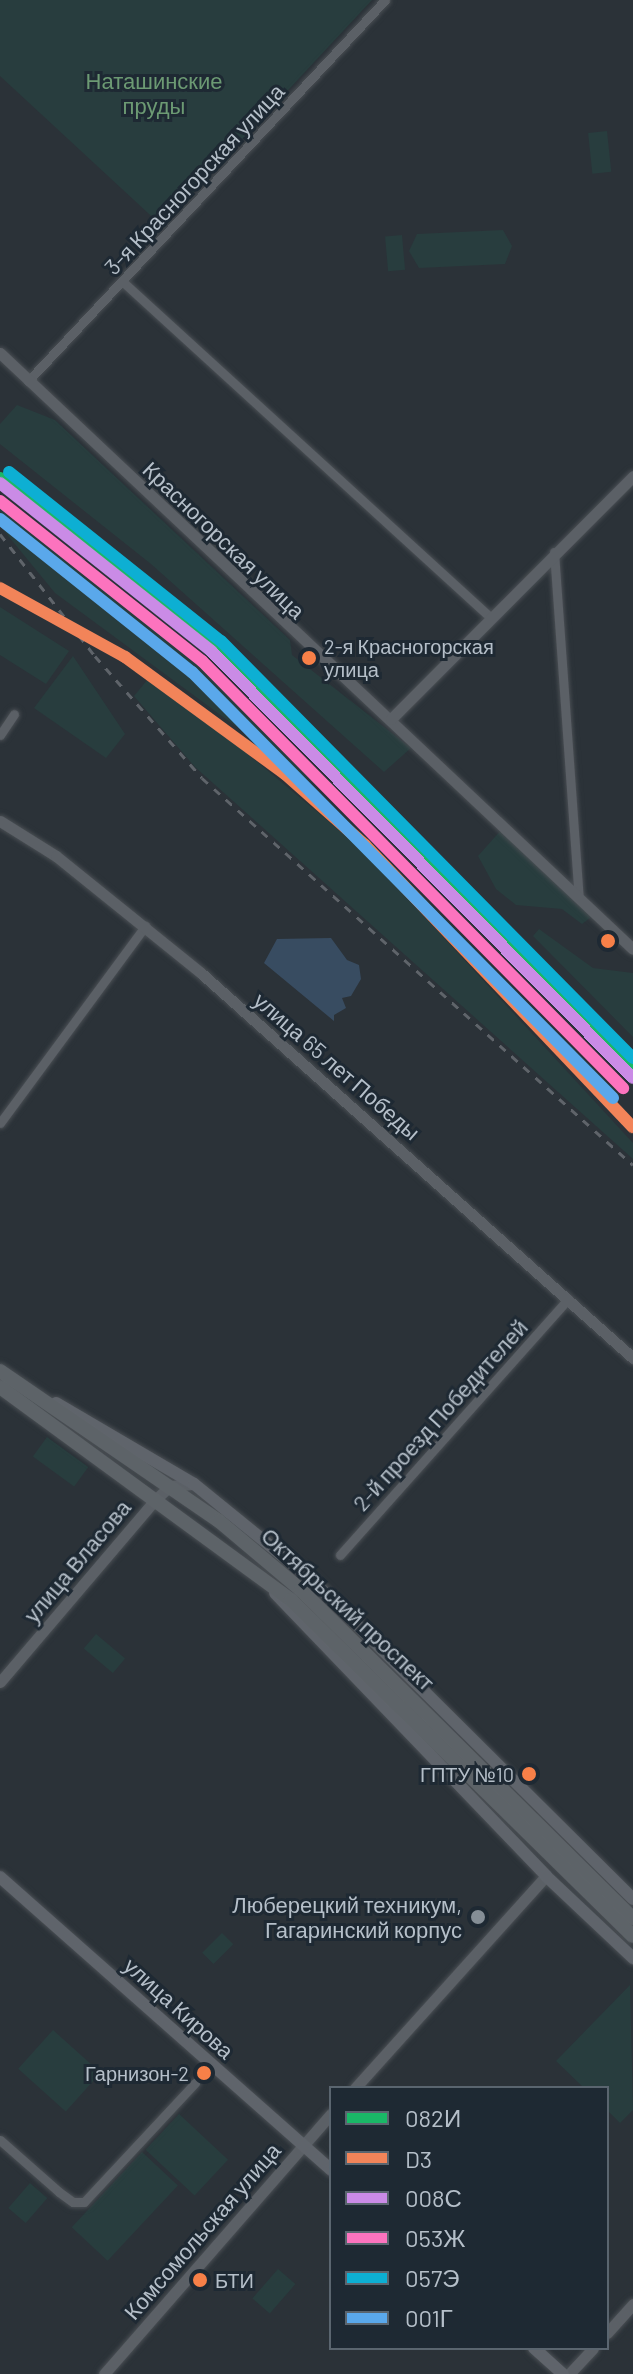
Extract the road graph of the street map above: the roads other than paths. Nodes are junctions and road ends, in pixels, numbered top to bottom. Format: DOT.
graph roads {
  1 [pos="385,0"];
  2 [pos="122,281"];
  3 [pos="0,353"];
  4 [pos="28,381"];
  5 [pos="633,476"];
  6 [pos="554,552"];
  7 [pos="489,616"];
  8 [pos="14,714"];
  9 [pos="391,719"];
  10 [pos="0,735"];
  11 [pos="0,821"];
  12 [pos="579,898"];
  13 [pos="145,926"];
  14 [pos="633,949"];
  15 [pos="0,1123"];
  16 [pos="568,1299"];
  17 [pos="633,1358"];
  18 [pos="3,1379"];
  19 [pos="194,1484"];
  20 [pos="170,1486"];
  21 [pos="156,1499"];
  22 [pos="340,1555"];
  23 [pos="254,1570"];
  24 [pos="0,1682"];
  25 [pos="546,1876"];
  26 [pos="0,1877"];
  27 [pos="633,1899"];
  28 [pos="607,1904"];
  29 [pos="633,1919"];
  30 [pos="633,1936"];
  31 [pos="633,1958"];
  32 [pos="195,2083"];
  33 [pos="357,2086"];
  34 [pos="329,2116"];
  35 [pos="0,2140"];
  36 [pos="304,2145"];
  37 [pos="329,2168"];
  38 [pos="633,2304"];
  39 [pos="609,2331"];
  40 [pos="536,2350"];
  41 [pos="591,2350"];
  42 [pos="104,2374"];
  43 [pos="563,2374"];
  44 [pos="569,2374"];
  1 -- 2 [label="street, 3-я Красногорская улица"];
  2 -- 4 [label="street, 3-я Красногорская улица"];
  2 -- 7 [label="street"];
  3 -- 4 [label="street, Красногорская улица"];
  4 -- 9 [label="street, Красногорская улица"];
  5 -- 6 [label="street"];
  6 -- 7 [label="street"];
  6 -- 12 [label="street"];
  7 -- 9 [label="street"];
  8 -- 10 [label="street"];
  9 -- 12 [label="street, Красногорская улица"];
  11 -- 13 [label="street, улица 65 лет Победы"];
  12 -- 14 [label="street, Красногорская улица"];
  13 -- 15 [label="street"];
  13 -- 16 [label="street, улица 65 лет Победы"];
  16 -- 17 [label="street, улица 65 лет Победы"];
  16 -- 22 [label="street, 2-й проезд Победителей"];
  18 -- 19 [label="main road"];
  18 -- 20 [label="main road, Октябрьский проспект"];
  18 -- 21 [label="main road, Октябрьский проспект"];
  19 -- 20 [label="street"];
  19 -- 27 [label="main road"];
  20 -- 21 [label="street, улица Власова"];
  20 -- 28 [label="main road, Октябрьский проспект"];
  21 -- 23 [label="main road, Октябрьский проспект"];
  21 -- 24 [label="street, улица Власова"];
  23 -- 25 [label="main road"];
  23 -- 28 [label="main road, Октябрьский проспект"];
  25 -- 31 [label="main road"];
  25 -- 33 [label="street"];
  26 -- 36 [label="main road, улица Кирова"];
  28 -- 29 [label="main road, Октябрьский проспект"];
  28 -- 30 [label="main road, Октябрьский проспект"];
  32 -- 35 [label="street"];
  34 -- 36 [label="street, Комсомольская улица"];
  36 -- 37 [label="main road, улица Кирова"];
  36 -- 42 [label="street, Комсомольская улица"];
  38 -- 39 [label="street"];
  40 -- 43 [label="main road"];
  41 -- 44 [label="street"];
}
